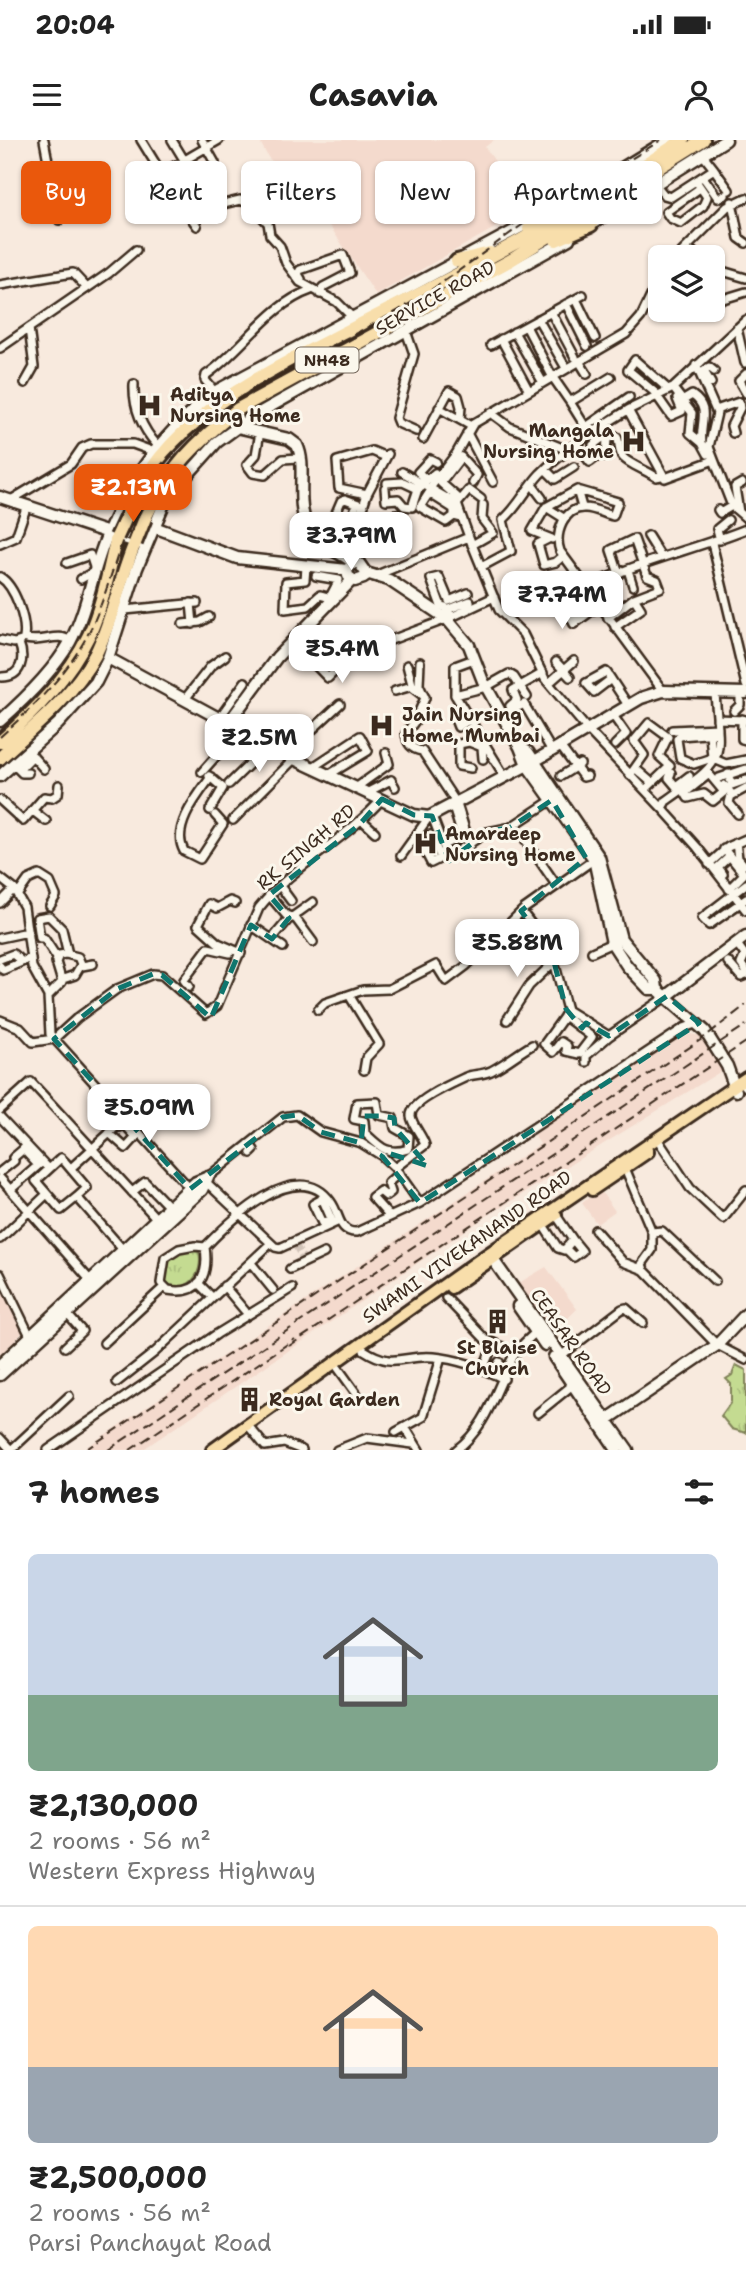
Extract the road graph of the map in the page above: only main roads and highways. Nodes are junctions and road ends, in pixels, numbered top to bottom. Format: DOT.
graph roads {
  1 [pos="683,140"];
  2 [pos="703,140"];
  3 [pos="656,161"];
  4 [pos="662,164"];
  5 [pos="531,224"];
  6 [pos="544,224"];
  7 [pos="591,225"];
  8 [pos="501,245"];
  9 [pos="457,261"];
  10 [pos="70,641"];
  11 [pos="77,657"];
  12 [pos="22,702"];
  13 [pos="31,713"];
  14 [pos="0,742"];
  15 [pos="0,758"];
  16 [pos="746,1078"];
  17 [pos="741,1087"];
  18 [pos="488,1258"];
  19 [pos="442,1294"];
  20 [pos="245,1430"];
  21 [pos="212,1450"];
  22 [pos="224,1450"];
  1 -- 3 [label="highway, NH48"];
  2 -- 4 [label="highway, NH48"];
  5 -- 8 [label="highway"];
  6 -- 8 [label="highway, NH48"];
  7 -- 8 [label="highway"];
  8 -- 9 [label="highway"];
  8 -- 11 [label="highway, NH48, bridge"];
  8 -- 15 [label="highway, NH48, bridge"];
  10 -- 11 [label="highway"];
  11 -- 13 [label="highway, NH48"];
  12 -- 13 [label="highway"];
  13 -- 14 [label="highway, NH48"];
  16 -- 17 [label="main road, SWAMI VIVEKANAND ROAD"];
  17 -- 18 [label="main road, SWAMI VIVEKANAND ROAD"];
  17 -- 18 [label="main road, SWAMI VIVEKANAND ROAD"];
  18 -- 19 [label="main road, SWAMI VIVEKANAND ROAD"];
  19 -- 20 [label="main road, SWAMI VIVEKANAND ROAD"];
  19 -- 20 [label="main road, SWAMI VIVEKANAND ROAD"];
  20 -- 21 [label="main road, SWAMI VIVEKANAND ROAD"];
  20 -- 22 [label="main road, SWAMI VIVEKANAND ROAD"];
}
